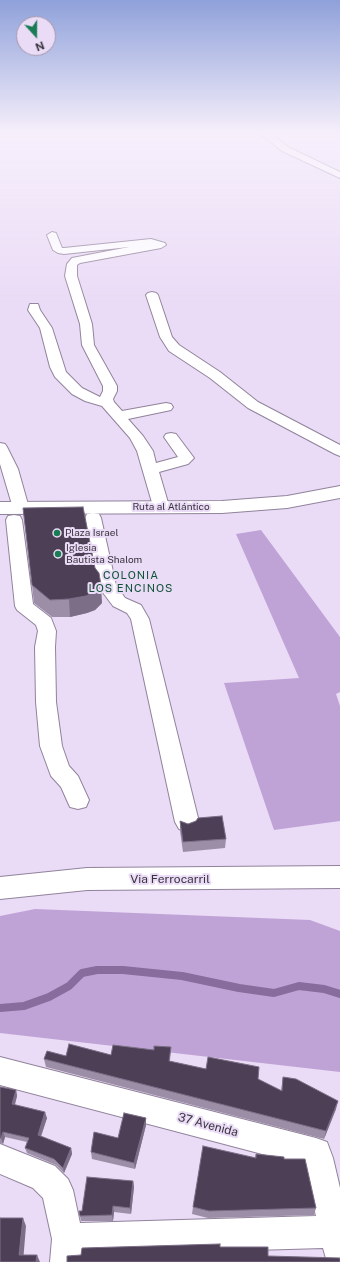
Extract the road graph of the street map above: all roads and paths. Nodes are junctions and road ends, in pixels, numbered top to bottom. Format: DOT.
graph roads {
  1 [pos="52,235"];
  2 [pos="161,246"];
  3 [pos="170,256"];
  4 [pos="152,295"];
  5 [pos="34,307"];
  6 [pos="107,403"];
  7 [pos="166,407"];
  8 [pos="120,416"];
  9 [pos="171,437"];
  10 [pos="0,447"];
  11 [pos="340,451"];
  12 [pos="151,469"];
  13 [pos="340,492"];
  14 [pos="340,503"];
  15 [pos="161,506"];
  16 [pos="9,514"];
  17 [pos="93,518"];
  18 [pos="78,800"];
  19 [pos="187,822"];
  20 [pos="340,877"];
  21 [pos="0,888"];
  22 [pos="0,1071"];
  23 [pos="0,1159"];
  24 [pos="333,1196"];
  25 [pos="338,1242"];
  26 [pos="67,1251"];
  1 -- 2 [label="street"];
  2 -- 3 [label="street"];
  2 -- 6 [label="street"];
  4 -- 11 [label="street"];
  5 -- 6 [label="street"];
  6 -- 8 [label="street"];
  7 -- 8 [label="street"];
  8 -- 12 [label="street"];
  9 -- 12 [label="street"];
  10 -- 16 [label="street"];
  12 -- 15 [label="street"];
  13 -- 15 [label="highway, Ruta al Atlántico"];
  14 -- 17 [label="highway, Ruta al Atlántico"];
  15 -- 16 [label="highway, Ruta al Atlántico"];
  16 -- 17 [label="highway, Ruta al Atlántico"];
  16 -- 18 [label="street"];
  17 -- 19 [label="street"];
  20 -- 21 [label="street, Via Ferrocarril"];
  22 -- 24 [label="street, 37 Avenida"];
  23 -- 26 [label="street"];
  24 -- 25 [label="street, 37 Avenida"];
  25 -- 26 [label="street"];
}
